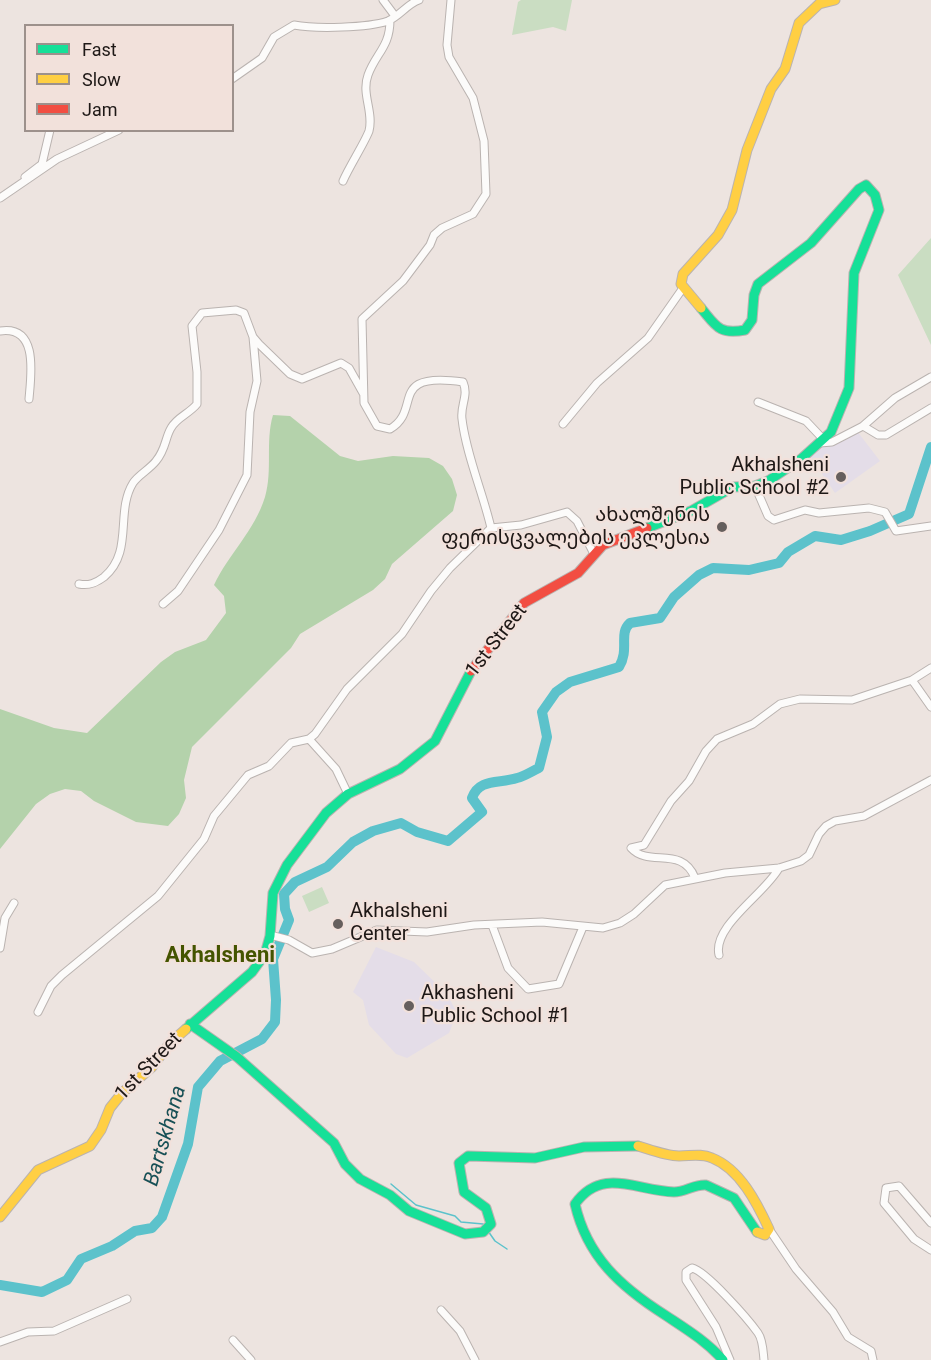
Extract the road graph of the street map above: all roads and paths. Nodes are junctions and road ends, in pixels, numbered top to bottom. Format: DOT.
graph roads {
  1 [pos="383,0"];
  2 [pos="419,0"];
  3 [pos="451,0"];
  4 [pos="835,0"];
  5 [pos="393,18"];
  6 [pos="234,78"];
  7 [pos="50,132"];
  8 [pos="115,132"];
  9 [pos="343,180"];
  10 [pos="26,182"];
  11 [pos="0,198"];
  12 [pos="684,288"];
  13 [pos="0,331"];
  14 [pos="253,337"];
  15 [pos="931,377"];
  16 [pos="364,395"];
  17 [pos="29,399"];
  18 [pos="758,402"];
  19 [pos="931,408"];
  20 [pos="563,424"];
  21 [pos="863,426"];
  22 [pos="822,441"];
  23 [pos="754,486"];
  24 [pos="931,526"];
  25 [pos="491,528"];
  26 [pos="594,554"];
  27 [pos="79,584"];
  28 [pos="163,604"];
  29 [pos="931,668"];
  30 [pos="912,680"];
  31 [pos="931,707"];
  32 [pos="309,739"];
  33 [pos="931,780"];
  34 [pos="348,794"];
  35 [pos="779,868"];
  36 [pos="695,878"];
  37 [pos="14,903"];
  38 [pos="492,925"];
  39 [pos="583,927"];
  40 [pos="272,936"];
  41 [pos="0,948"];
  42 [pos="719,956"];
  43 [pos="38,1012"];
  44 [pos="190,1024"];
  45 [pos="0,1217"];
  46 [pos="931,1223"];
  47 [pos="769,1229"];
  48 [pos="931,1250"];
  49 [pos="127,1299"];
  50 [pos="441,1310"];
  51 [pos="233,1340"];
  52 [pos="0,1342"];
  53 [pos="251,1360"];
  54 [pos="475,1360"];
  55 [pos="723,1360"];
  56 [pos="730,1360"];
  57 [pos="764,1360"];
  58 [pos="873,1360"];
  1 -- 5 [label="street"];
  2 -- 5 [label="street"];
  3 -- 16 [label="street"];
  4 -- 12 [label="street"];
  5 -- 6 [label="street"];
  5 -- 9 [label="street"];
  7 -- 10 [label="street"];
  8 -- 10 [label="street"];
  10 -- 11 [label="street"];
  12 -- 20 [label="street"];
  12 -- 22 [label="street"];
  13 -- 17 [label="street"];
  14 -- 16 [label="street"];
  14 -- 27 [label="street"];
  14 -- 28 [label="street"];
  15 -- 21 [label="street"];
  16 -- 25 [label="street"];
  18 -- 22 [label="street"];
  19 -- 21 [label="street"];
  21 -- 22 [label="street"];
  22 -- 23 [label="street, 1st Street"];
  23 -- 24 [label="street"];
  23 -- 26 [label="street, 1st Street"];
  25 -- 26 [label="street"];
  25 -- 32 [label="street"];
  26 -- 34 [label="street, 1st Street"];
  29 -- 30 [label="street"];
  30 -- 31 [label="street"];
  30 -- 36 [label="street"];
  32 -- 34 [label="street"];
  32 -- 43 [label="street"];
  33 -- 35 [label="street"];
  34 -- 40 [label="street, 1st Street"];
  35 -- 36 [label="street"];
  35 -- 42 [label="street"];
  36 -- 39 [label="street"];
  37 -- 41 [label="street"];
  38 -- 39 [label="street"];
  38 -- 39 [label="street"];
  38 -- 40 [label="street"];
  40 -- 44 [label="street, 1st Street"];
  44 -- 45 [label="street, 1st Street"];
  44 -- 47 [label="street"];
  46 -- 48 [label="street"];
  47 -- 55 [label="street"];
  47 -- 58 [label="street"];
  49 -- 52 [label="street"];
  50 -- 54 [label="street"];
  51 -- 53 [label="street"];
  56 -- 57 [label="street"];
}
